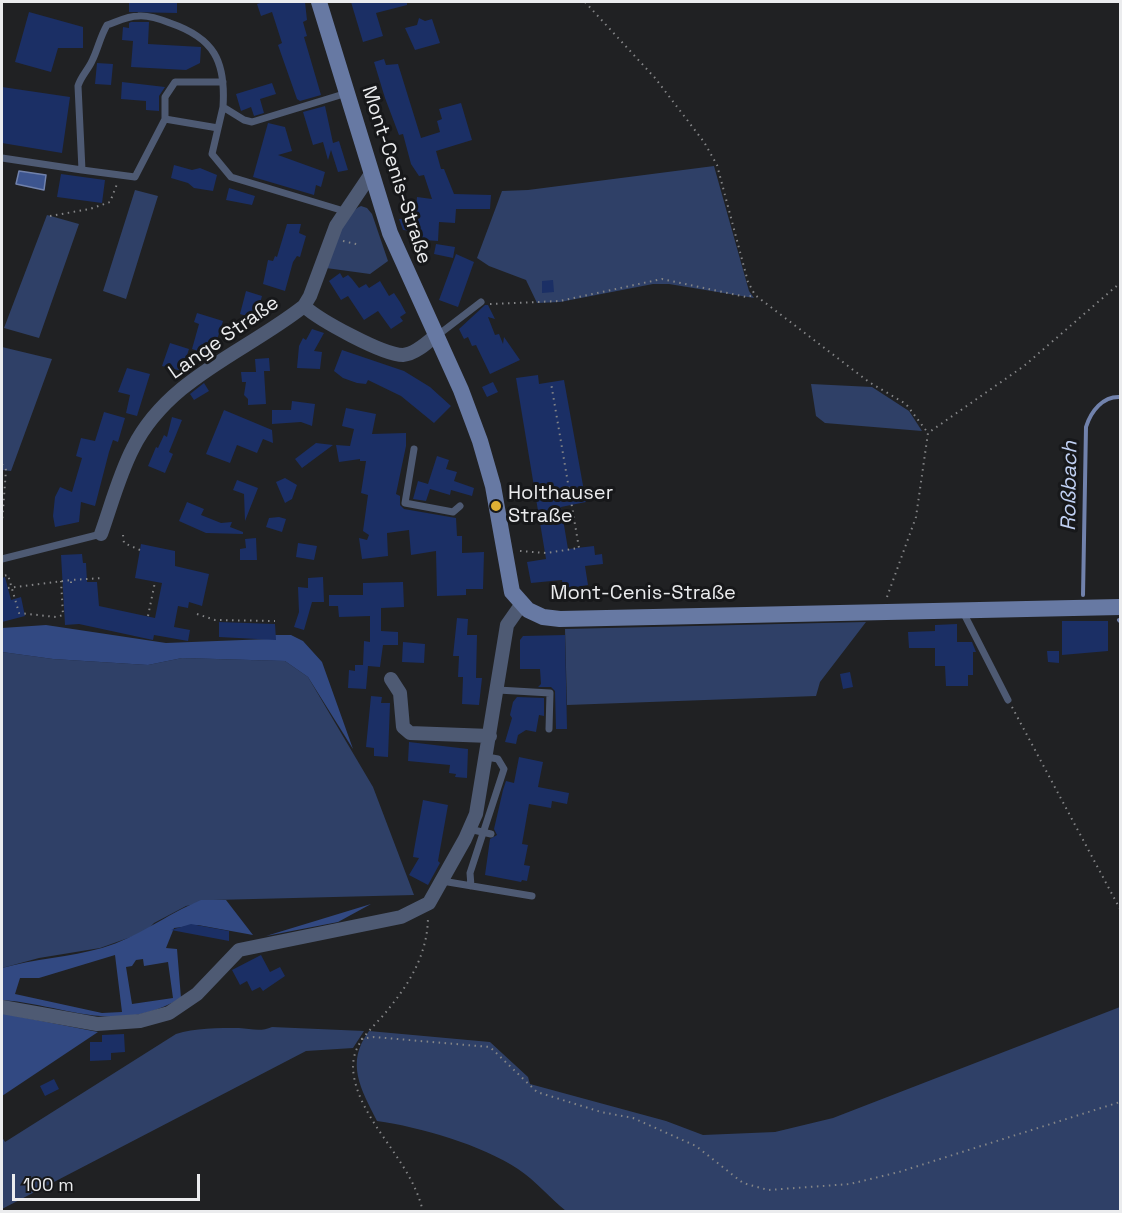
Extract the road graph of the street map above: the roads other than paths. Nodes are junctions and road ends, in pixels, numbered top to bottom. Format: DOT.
graph roads {
  1 [pos="319,2"];
  2 [pos="223,82"];
  3 [pos="347,93"];
  4 [pos="223,107"];
  5 [pos="165,119"];
  6 [pos="218,128"];
  7 [pos="2,158"];
  8 [pos="82,170"];
  9 [pos="371,174"];
  10 [pos="344,211"];
  11 [pos="481,302"];
  12 [pos="304,306"];
  13 [pos="435,336"];
  14 [pos="414,449"];
  15 [pos="460,506"];
  16 [pos="101,534"];
  17 [pos="2,559"];
  18 [pos="521,605"];
  19 [pos="1120,607"];
  20 [pos="962,610"];
  21 [pos="391,679"];
  22 [pos="498,690"];
  23 [pos="1008,700"];
  24 [pos="549,729"];
  25 [pos="490,736"];
  26 [pos="481,832"];
  27 [pos="441,881"];
  28 [pos="471,886"];
  29 [pos="532,896"];
  30 [pos="2,1007"];
  1 -- 3 [label="main road, Mont-Cenis-Straße"];
  2 -- 4 [label="lane"];
  2 -- 5 [label="lane"];
  2 -- 8 [label="lane"];
  3 -- 4 [label="lane"];
  3 -- 9 [label="main road, Mont-Cenis-Straße"];
  4 -- 6 [label="lane"];
  5 -- 6 [label="lane"];
  5 -- 8 [label="lane"];
  6 -- 10 [label="lane"];
  7 -- 8 [label="lane"];
  9 -- 10 [label="street, Lange Straße"];
  9 -- 13 [label="main road, Mont-Cenis-Straße"];
  10 -- 12 [label="street, Lange Straße"];
  11 -- 13 [label="lane"];
  12 -- 13 [label="street, Lange Straße"];
  12 -- 16 [label="street, Lange Straße"];
  13 -- 18 [label="main road, Mont-Cenis-Straße"];
  14 -- 15 [label="lane"];
  16 -- 17 [label="lane, Lange Straße"];
  18 -- 20 [label="main road, Mont-Cenis-Straße"];
  18 -- 22 [label="street"];
  19 -- 20 [label="main road, Mont-Cenis-Straße"];
  20 -- 23 [label="lane"];
  21 -- 25 [label="street"];
  22 -- 24 [label="lane"];
  22 -- 25 [label="street"];
  25 -- 26 [label="street"];
  26 -- 27 [label="street"];
  26 -- 28 [label="lane"];
  27 -- 28 [label="lane"];
  27 -- 30 [label="street"];
  28 -- 29 [label="lane"];
}
